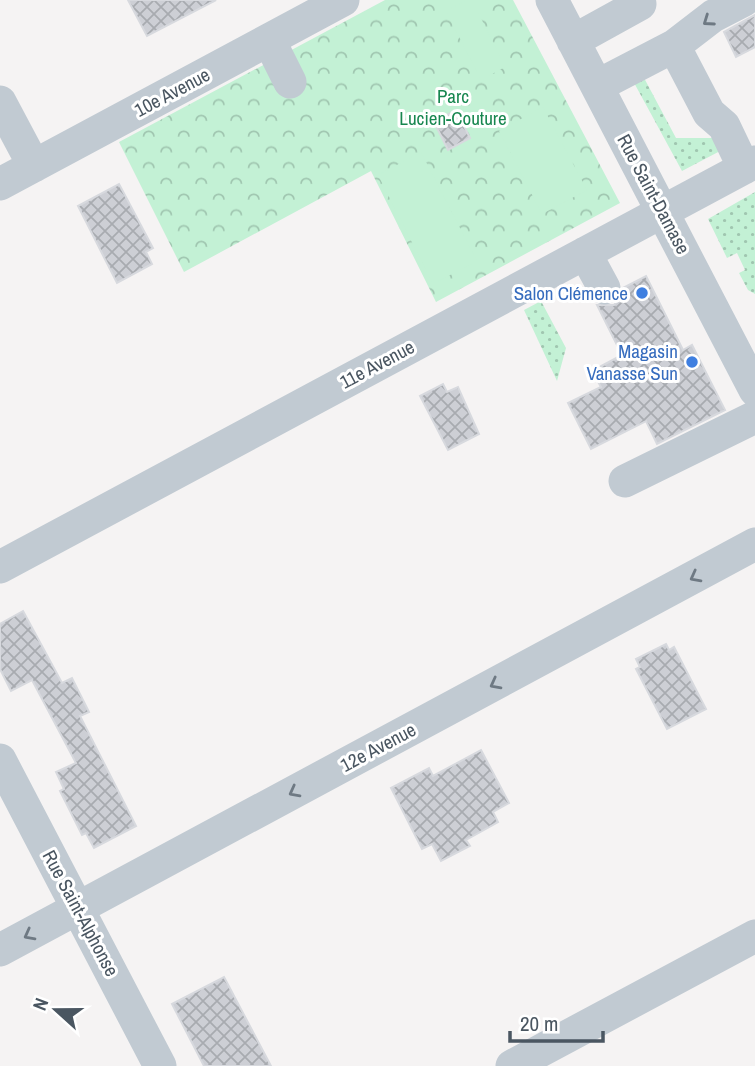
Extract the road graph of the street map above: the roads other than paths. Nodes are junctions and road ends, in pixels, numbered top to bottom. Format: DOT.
graph roads {
  1 [pos="343,0"];
  2 [pos="552,0"];
  3 [pos="744,0"];
  4 [pos="640,4"];
  5 [pos="269,40"];
  6 [pos="573,41"];
  7 [pos="674,46"];
  8 [pos="290,82"];
  9 [pos="597,86"];
  10 [pos="0,102"];
  11 [pos="750,165"];
  12 [pos="34,166"];
  13 [pos="0,184"];
  14 [pos="663,211"];
  15 [pos="585,253"];
  16 [pos="604,288"];
  17 [pos="751,369"];
  18 [pos="755,416"];
  19 [pos="625,481"];
  20 [pos="755,544"];
  21 [pos="0,567"];
  22 [pos="0,760"];
  23 [pos="79,908"];
  24 [pos="755,936"];
  25 [pos="0,950"];
  26 [pos="160,1066"];
  27 [pos="512,1066"];
  1 -- 5 [label="street, 10e Avenue"];
  2 -- 6 [label="street, Rue Saint-Damase"];
  3 -- 7 [label="street, one-way"];
  4 -- 6 [label="street"];
  5 -- 8 [label="street"];
  5 -- 12 [label="street, 10e Avenue"];
  6 -- 9 [label="street, Rue Saint-Damase"];
  7 -- 9 [label="street"];
  7 -- 11 [label="street"];
  9 -- 14 [label="street, Rue Saint-Damase"];
  10 -- 12 [label="street"];
  11 -- 14 [label="street, 11e Avenue"];
  12 -- 13 [label="street, 10e Avenue"];
  14 -- 15 [label="street, 11e Avenue"];
  14 -- 17 [label="street, Rue Saint-Damase"];
  15 -- 16 [label="street"];
  15 -- 21 [label="street, 11e Avenue"];
  18 -- 19 [label="street"];
  20 -- 23 [label="street, 12e Avenue, one-way"];
  22 -- 23 [label="street, Rue Saint-Alphonse"];
  23 -- 25 [label="street, 12e Avenue, one-way"];
  23 -- 26 [label="street, Rue Saint-Alphonse"];
  24 -- 27 [label="street"];
}
